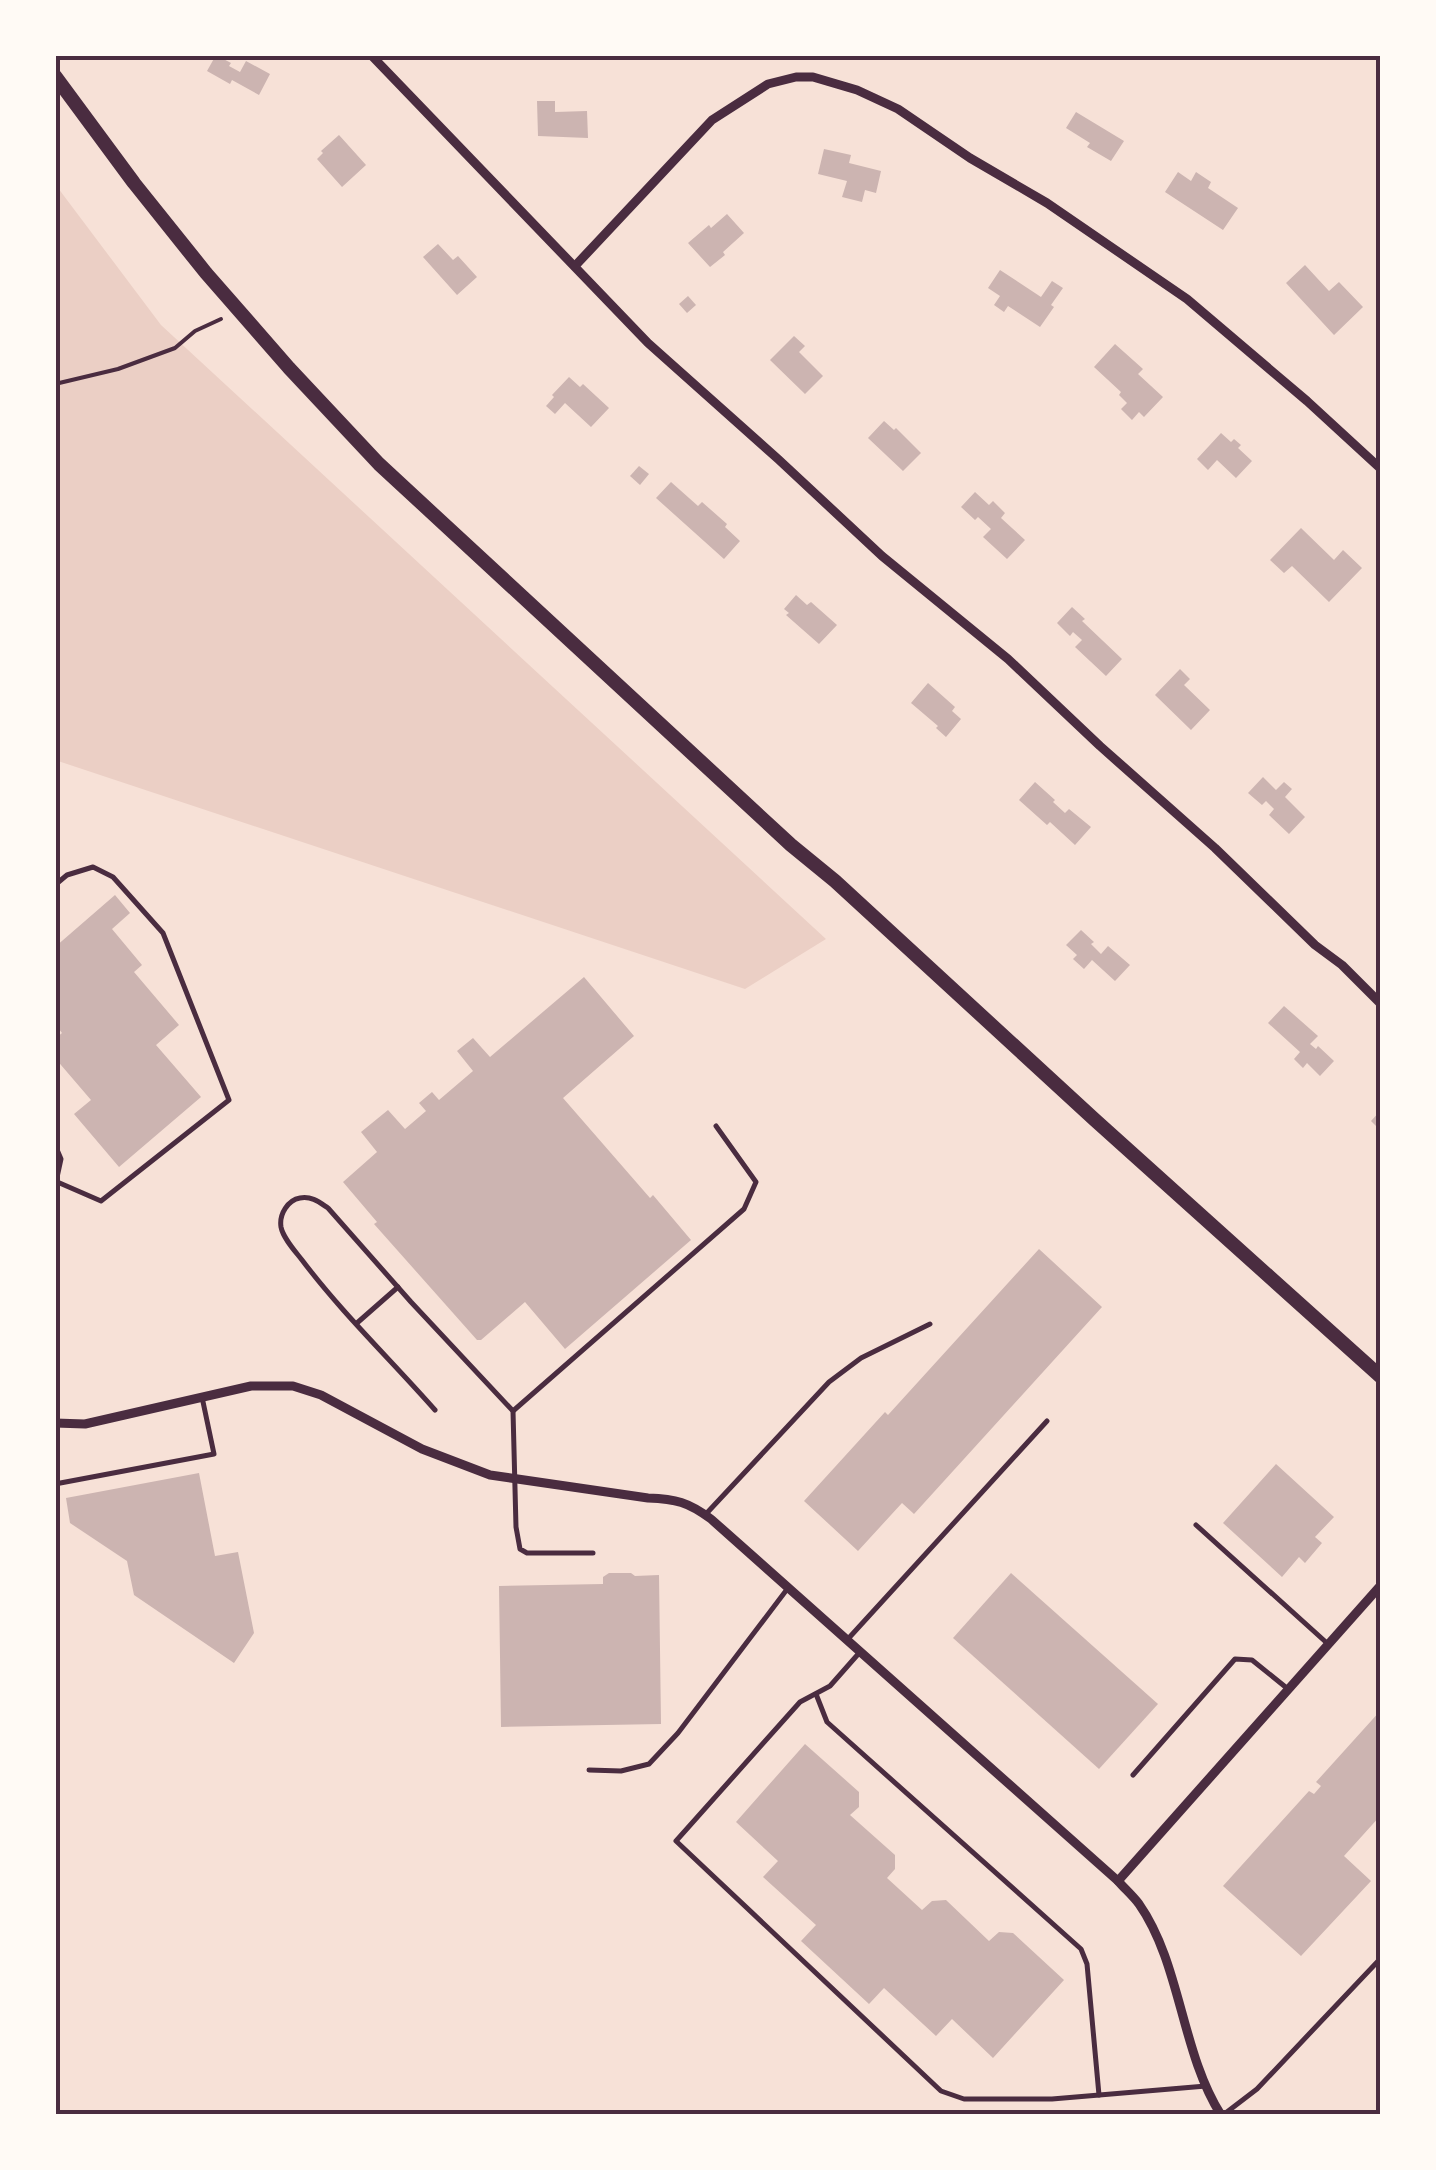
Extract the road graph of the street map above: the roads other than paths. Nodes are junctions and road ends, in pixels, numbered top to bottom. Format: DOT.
graph roads {
  1 [pos="370,55"];
  2 [pos="55,76"];
  3 [pos="575,266"];
  4 [pos="1381,469"];
  5 [pos="55,885"];
  6 [pos="1381,1004"];
  7 [pos="716,1126"];
  8 [pos="55,1145"];
  9 [pos="56,1182"];
  10 [pos="398,1288"];
  11 [pos="357,1324"];
  12 [pos="930,1324"];
  13 [pos="1381,1377"];
  14 [pos="202,1397"];
  15 [pos="436,1410"];
  16 [pos="512,1411"];
  17 [pos="1047,1421"];
  18 [pos="55,1423"];
  19 [pos="515,1480"];
  20 [pos="55,1484"];
  21 [pos="705,1514"];
  22 [pos="1196,1525"];
  23 [pos="593,1553"];
  24 [pos="1381,1585"];
  25 [pos="788,1588"];
  26 [pos="846,1640"];
  27 [pos="1328,1644"];
  28 [pos="860,1652"];
  29 [pos="1288,1689"];
  30 [pos="816,1694"];
  31 [pos="589,1770"];
  32 [pos="1133,1775"];
  33 [pos="1118,1881"];
  34 [pos="1381,1958"];
  35 [pos="1206,2086"];
  36 [pos="1099,2095"];
  37 [pos="1222,2115"];
  1 -- 3 [label="street"];
  2 -- 13 [label="main road"];
  3 -- 4 [label="street"];
  3 -- 6 [label="street"];
  5 -- 9 [label="lane"];
  7 -- 16 [label="lane"];
  8 -- 9 [label="lane"];
  10 -- 11 [label="lane"];
  10 -- 11 [label="lane"];
  10 -- 16 [label="lane"];
  11 -- 15 [label="lane"];
  12 -- 21 [label="lane"];
  14 -- 18 [label="street"];
  14 -- 19 [label="street"];
  14 -- 20 [label="lane"];
  16 -- 19 [label="lane"];
  17 -- 26 [label="lane"];
  19 -- 21 [label="street"];
  19 -- 23 [label="lane"];
  21 -- 25 [label="street"];
  22 -- 27 [label="lane"];
  24 -- 27 [label="street"];
  25 -- 26 [label="street"];
  25 -- 31 [label="lane"];
  26 -- 28 [label="street"];
  27 -- 29 [label="street"];
  28 -- 30 [label="lane"];
  28 -- 33 [label="street"];
  29 -- 32 [label="lane"];
  29 -- 33 [label="street"];
  30 -- 36 [label="lane"];
  30 -- 36 [label="lane"];
  33 -- 35 [label="street"];
  34 -- 37 [label="lane"];
  35 -- 36 [label="lane"];
  35 -- 37 [label="street"];
}
